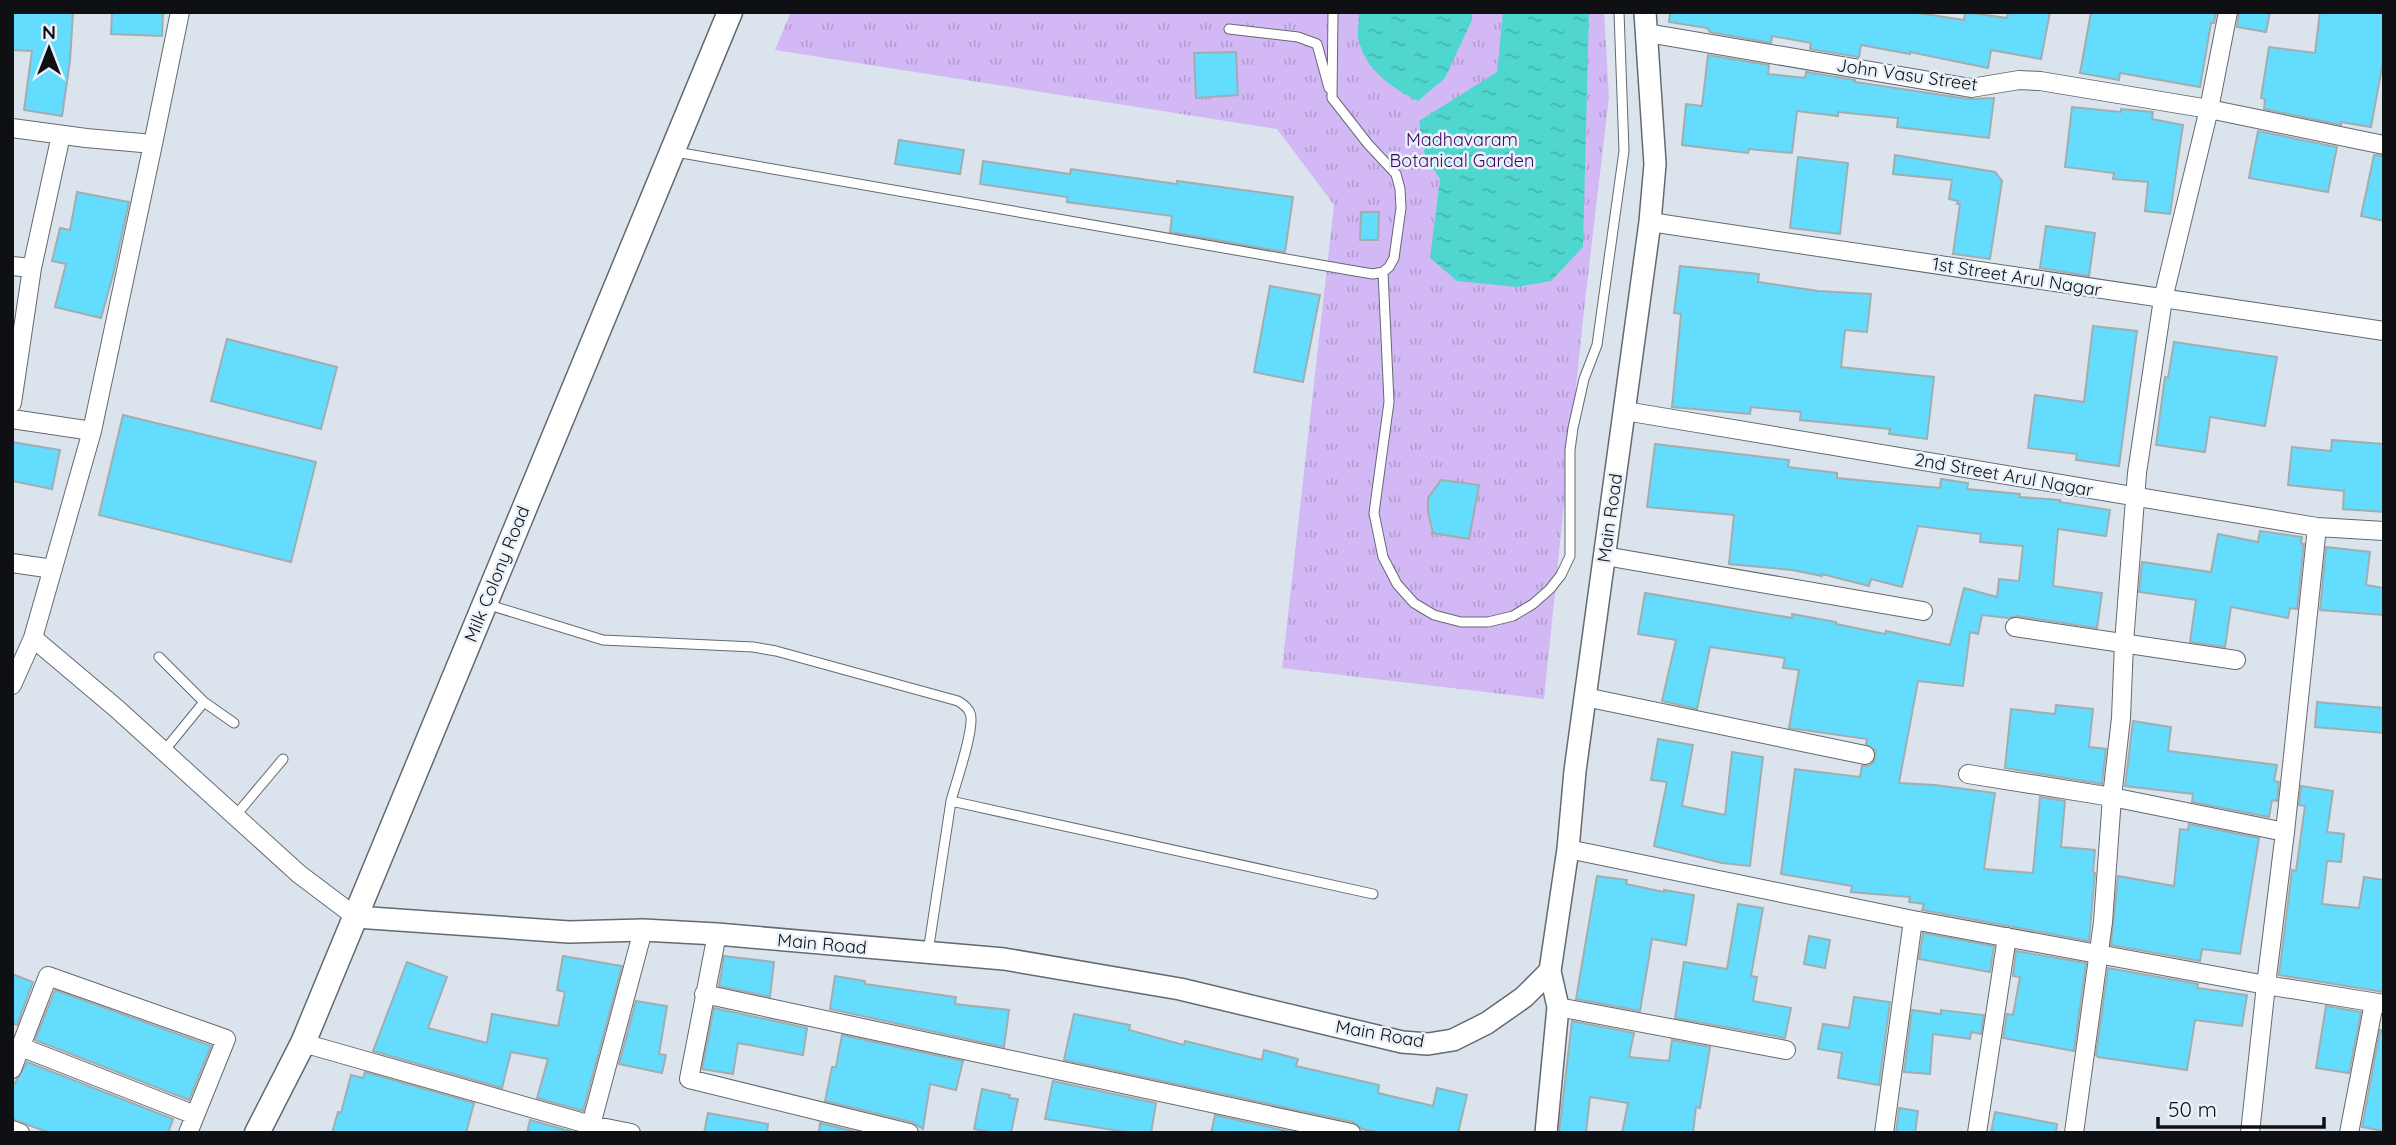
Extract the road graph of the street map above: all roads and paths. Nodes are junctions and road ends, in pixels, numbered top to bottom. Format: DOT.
graph roads {
  1 [pos="180,12"];
  2 [pos="730,12"];
  3 [pos="1333,12"];
  4 [pos="1619,12"];
  5 [pos="2228,12"];
  6 [pos="1646,23"];
  7 [pos="1229,29"];
  8 [pos="1332,97"];
  9 [pos="2209,109"];
  10 [pos="12,128"];
  11 [pos="61,135"];
  12 [pos="153,144"];
  13 [pos="2384,145"];
  14 [pos="672,152"];
  15 [pos="1650,222"];
  16 [pos="12,266"];
  17 [pos="32,268"];
  18 [pos="1383,272"];
  19 [pos="2163,299"];
  20 [pos="2384,331"];
  21 [pos="12,402"];
  22 [pos="1625,411"];
  23 [pos="12,419"];
  24 [pos="92,431"];
  25 [pos="2136,497"];
  26 [pos="2317,527"];
  27 [pos="2384,531"];
  28 [pos="1605,556"];
  29 [pos="12,563"];
  30 [pos="53,569"];
  31 [pos="485,604"];
  32 [pos="1923,611"];
  33 [pos="2015,627"];
  34 [pos="33,638"];
  35 [pos="2124,643"];
  36 [pos="159,657"];
  37 [pos="2236,660"];
  38 [pos="12,685"];
  39 [pos="1585,697"];
  40 [pos="204,702"];
  41 [pos="234,723"];
  42 [pos="164,751"];
  43 [pos="1865,755"];
  44 [pos="282,759"];
  45 [pos="1968,774"];
  46 [pos="2112,796"];
  47 [pos="951,801"];
  48 [pos="236,815"];
  49 [pos="2285,832"];
  50 [pos="1568,849"];
  51 [pos="1373,894"];
  52 [pos="356,917"];
  53 [pos="1913,920"];
  54 [pos="643,930"];
  55 [pos="717,934"];
  56 [pos="2007,937"];
  57 [pos="928,953"];
  58 [pos="2099,954"];
  59 [pos="1550,971"];
  60 [pos="2266,985"];
  61 [pos="704,994"];
  62 [pos="2379,1003"];
  63 [pos="1558,1007"];
  64 [pos="303,1044"];
  65 [pos="21,1047"];
  66 [pos="1786,1050"];
  67 [pos="12,1069"];
  68 [pos="195,1115"];
  69 [pos="591,1125"];
  70 [pos="12,1130"];
  71 [pos="20,1133"];
  72 [pos="188,1133"];
  73 [pos="257,1133"];
  74 [pos="631,1133"];
  75 [pos="909,1133"];
  76 [pos="1350,1133"];
  77 [pos="1546,1133"];
  78 [pos="1884,1133"];
  79 [pos="1978,1133"];
  80 [pos="2074,1133"];
  81 [pos="2250,1133"];
  82 [pos="2349,1133"];
  1 -- 12 [label="street"];
  2 -- 14 [label="main road, Milk Colony Road"];
  3 -- 8 [label="lane"];
  4 -- 18 [label="lane"];
  5 -- 9 [label="street"];
  6 -- 9 [label="street, John Vasu Street"];
  6 -- 15 [label="street, Main Road"];
  7 -- 8 [label="lane"];
  8 -- 18 [label="lane"];
  9 -- 13 [label="street, John Vasu Street"];
  9 -- 19 [label="street"];
  10 -- 11 [label="street"];
  11 -- 12 [label="street"];
  11 -- 17 [label="street"];
  12 -- 24 [label="street"];
  14 -- 18 [label="lane"];
  14 -- 31 [label="main road, Milk Colony Road"];
  15 -- 19 [label="street, 1st Street Arul Nagar"];
  15 -- 22 [label="street, Main Road"];
  16 -- 17 [label="street"];
  17 -- 21 [label="street"];
  19 -- 20 [label="street, 1st Street Arul Nagar"];
  19 -- 25 [label="street"];
  22 -- 25 [label="street, 2nd Street Arul Nagar"];
  22 -- 28 [label="street, Main Road"];
  23 -- 24 [label="street"];
  24 -- 30 [label="street"];
  25 -- 26 [label="street, 2nd Street Arul Nagar"];
  25 -- 35 [label="street"];
  26 -- 27 [label="street, 2nd Street Arul Nagar"];
  26 -- 49 [label="street"];
  28 -- 32 [label="street"];
  28 -- 39 [label="street, Main Road"];
  29 -- 30 [label="street"];
  30 -- 34 [label="street"];
  31 -- 47 [label="lane"];
  31 -- 52 [label="main road, Milk Colony Road"];
  33 -- 35 [label="street"];
  34 -- 38 [label="street"];
  34 -- 42 [label="street"];
  35 -- 37 [label="street"];
  35 -- 46 [label="street"];
  36 -- 40 [label="lane"];
  39 -- 43 [label="street"];
  39 -- 50 [label="street, Main Road"];
  40 -- 41 [label="lane"];
  40 -- 42 [label="lane"];
  42 -- 48 [label="street"];
  44 -- 48 [label="lane"];
  45 -- 46 [label="street"];
  46 -- 49 [label="street"];
  46 -- 58 [label="street"];
  47 -- 51 [label="lane"];
  47 -- 57 [label="lane"];
  48 -- 52 [label="street"];
  49 -- 60 [label="street"];
  50 -- 53 [label="street"];
  50 -- 59 [label="street, Main Road"];
  52 -- 54 [label="street, Main Road"];
  52 -- 64 [label="main road, Milk Colony Road"];
  53 -- 56 [label="street"];
  53 -- 78 [label="street"];
  54 -- 55 [label="street, Main Road"];
  54 -- 69 [label="street"];
  55 -- 57 [label="street, Main Road"];
  55 -- 61 [label="street"];
  56 -- 58 [label="street"];
  56 -- 79 [label="street"];
  57 -- 59 [label="street, Main Road"];
  58 -- 60 [label="street"];
  58 -- 80 [label="street"];
  59 -- 63 [label="street"];
  60 -- 62 [label="street"];
  60 -- 81 [label="street"];
  61 -- 75 [label="street"];
  61 -- 76 [label="street"];
  62 -- 82 [label="street"];
  63 -- 66 [label="street"];
  63 -- 77 [label="street"];
  64 -- 69 [label="street"];
  64 -- 73 [label="main road, Milk Colony Road"];
  65 -- 67 [label="street"];
  65 -- 68 [label="street"];
  65 -- 68 [label="street"];
  68 -- 72 [label="street"];
  69 -- 74 [label="street"];
  70 -- 71 [label="street"];
}
